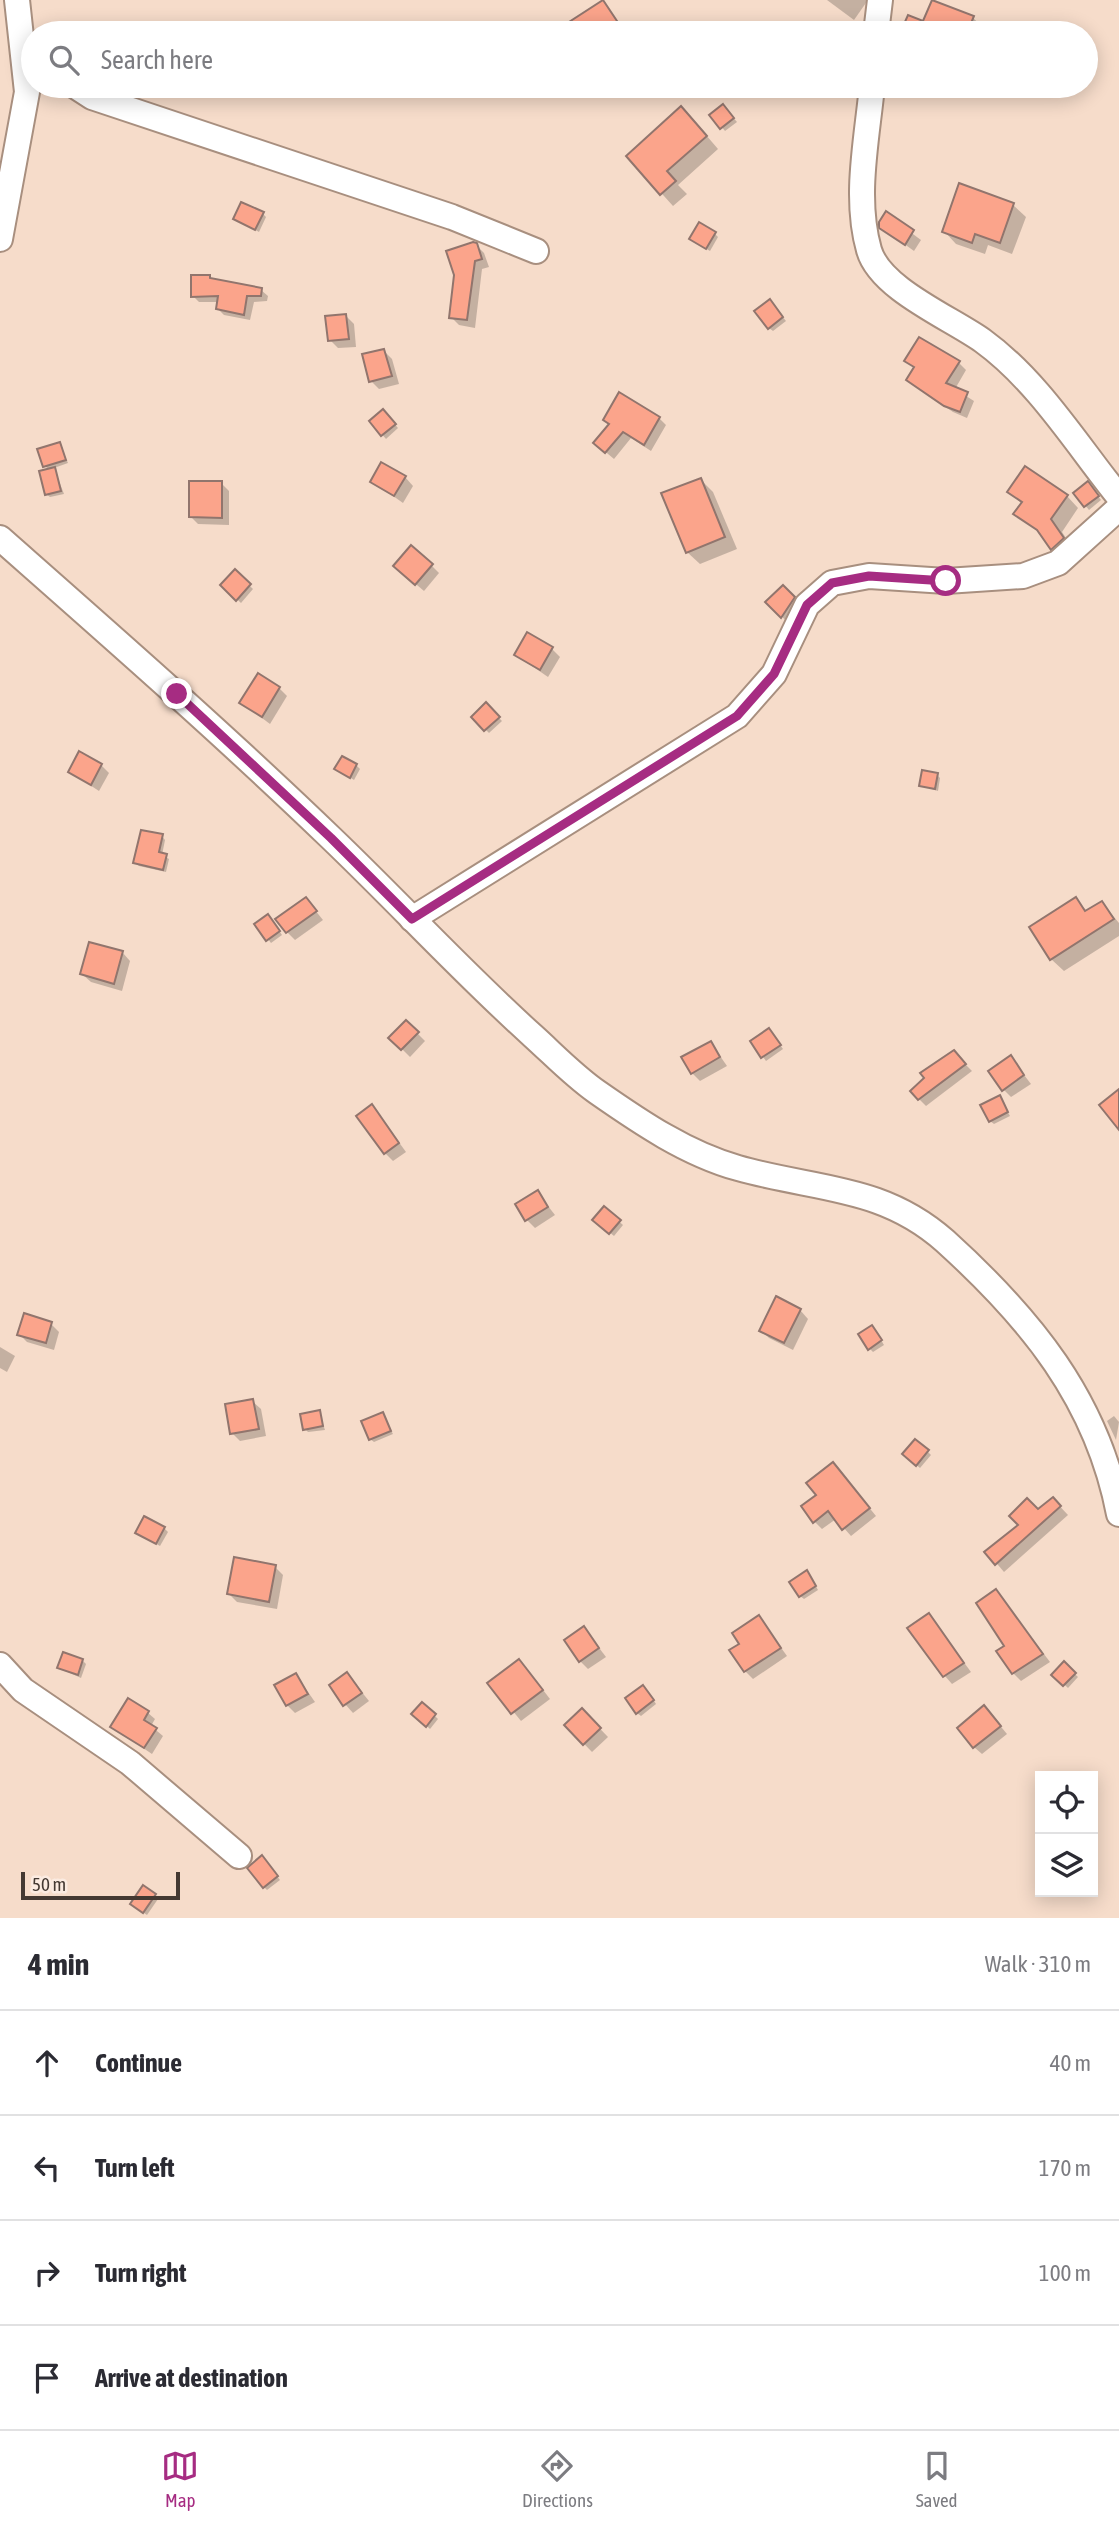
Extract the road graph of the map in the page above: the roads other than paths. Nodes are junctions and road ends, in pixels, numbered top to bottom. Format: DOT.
graph roads {
  1 [pos="17,0"];
  2 [pos="880,0"];
  3 [pos="21,21"];
  4 [pos="877,21"];
  5 [pos="26,98"];
  6 [pos="98,98"];
  7 [pos="871,98"];
  8 [pos="0,239"];
  9 [pos="536,251"];
  10 [pos="1119,497"];
  11 [pos="1119,508"];
  12 [pos="0,538"];
  13 [pos="412,919"];
  14 [pos="1119,1514"];
  15 [pos="0,1665"];
  16 [pos="239,1856"];
  1 -- 3 [label="street"];
  2 -- 4 [label="street"];
  5 -- 8 [label="street"];
  6 -- 9 [label="street"];
  7 -- 10 [label="street"];
  11 -- 13 [label="street"];
  12 -- 13 [label="street"];
  13 -- 14 [label="street"];
  15 -- 16 [label="street"];
}
